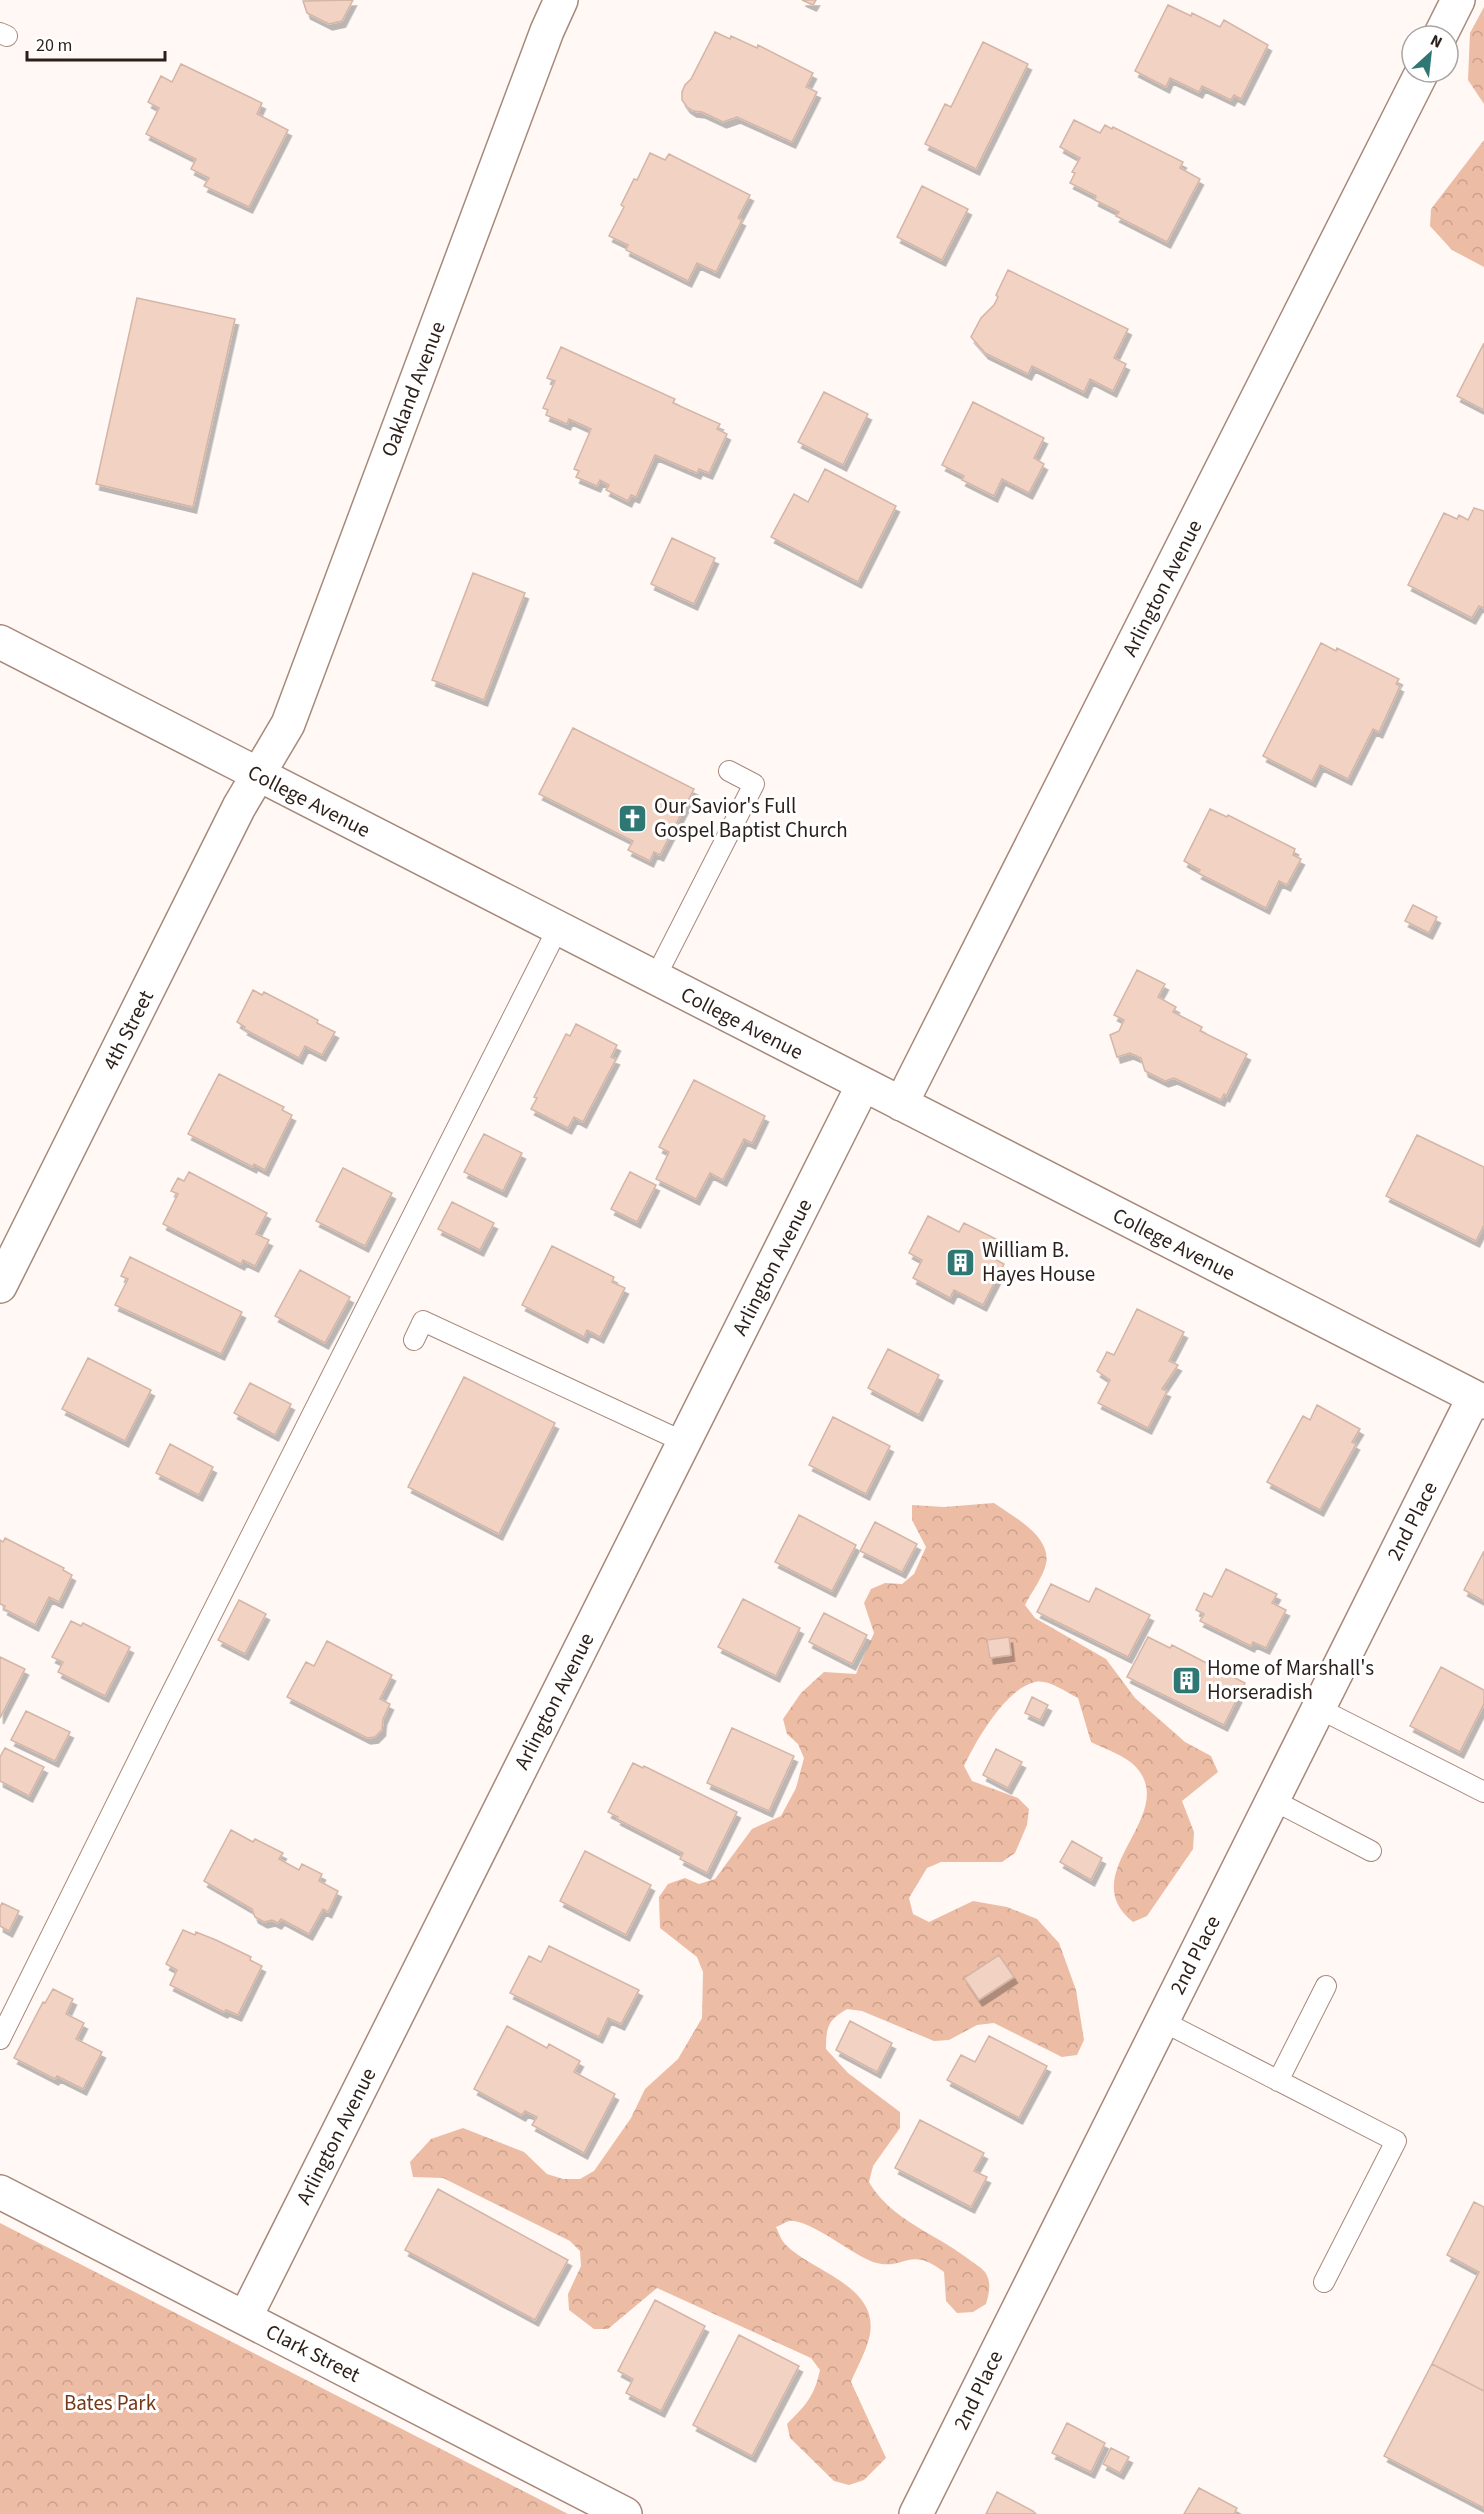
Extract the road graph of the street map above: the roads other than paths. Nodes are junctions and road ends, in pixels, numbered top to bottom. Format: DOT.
graph roads {
  1 [pos="561,0"];
  2 [pos="1458,0"];
  3 [pos="1446,24"];
  4 [pos="1416,84"];
  5 [pos="0,642"];
  6 [pos="729,771"];
  7 [pos="258,774"];
  8 [pos="558,928"];
  9 [pos="656,978"];
  10 [pos="863,1085"];
  11 [pos="901,1104"];
  12 [pos="0,1286"];
  13 [pos="414,1340"];
  14 [pos="1479,1400"];
  15 [pos="684,1442"];
  16 [pos="1318,1708"];
  17 [pos="1484,1792"];
  18 [pos="1273,1800"];
  19 [pos="1371,1851"];
  20 [pos="1326,1986"];
  21 [pos="1162,2021"];
  22 [pos="0,2039"];
  23 [pos="1278,2081"];
  24 [pos="0,2192"];
  25 [pos="1324,2282"];
  26 [pos="245,2318"];
  27 [pos="625,2514"];
  28 [pos="916,2514"];
  1 -- 7 [label="street, Oakland Avenue"];
  2 -- 3 [label="street"];
  4 -- 11 [label="street, Arlington Avenue"];
  5 -- 7 [label="street, College Avenue"];
  6 -- 9 [label="lane"];
  7 -- 8 [label="street, College Avenue"];
  7 -- 12 [label="street, 4th Street"];
  8 -- 9 [label="street, College Avenue"];
  8 -- 22 [label="lane"];
  9 -- 10 [label="street, College Avenue"];
  10 -- 11 [label="street, College Avenue"];
  10 -- 15 [label="street, Arlington Avenue"];
  11 -- 14 [label="street, College Avenue"];
  13 -- 15 [label="lane"];
  14 -- 16 [label="street, 2nd Place"];
  15 -- 26 [label="street, Arlington Avenue"];
  16 -- 17 [label="lane"];
  16 -- 18 [label="street, 2nd Place"];
  18 -- 19 [label="lane"];
  18 -- 21 [label="street, 2nd Place"];
  20 -- 23 [label="lane"];
  21 -- 23 [label="lane"];
  21 -- 28 [label="street, 2nd Place"];
  23 -- 25 [label="lane"];
  24 -- 26 [label="street, Clark Street"];
  26 -- 27 [label="street, Clark Street"];
}
